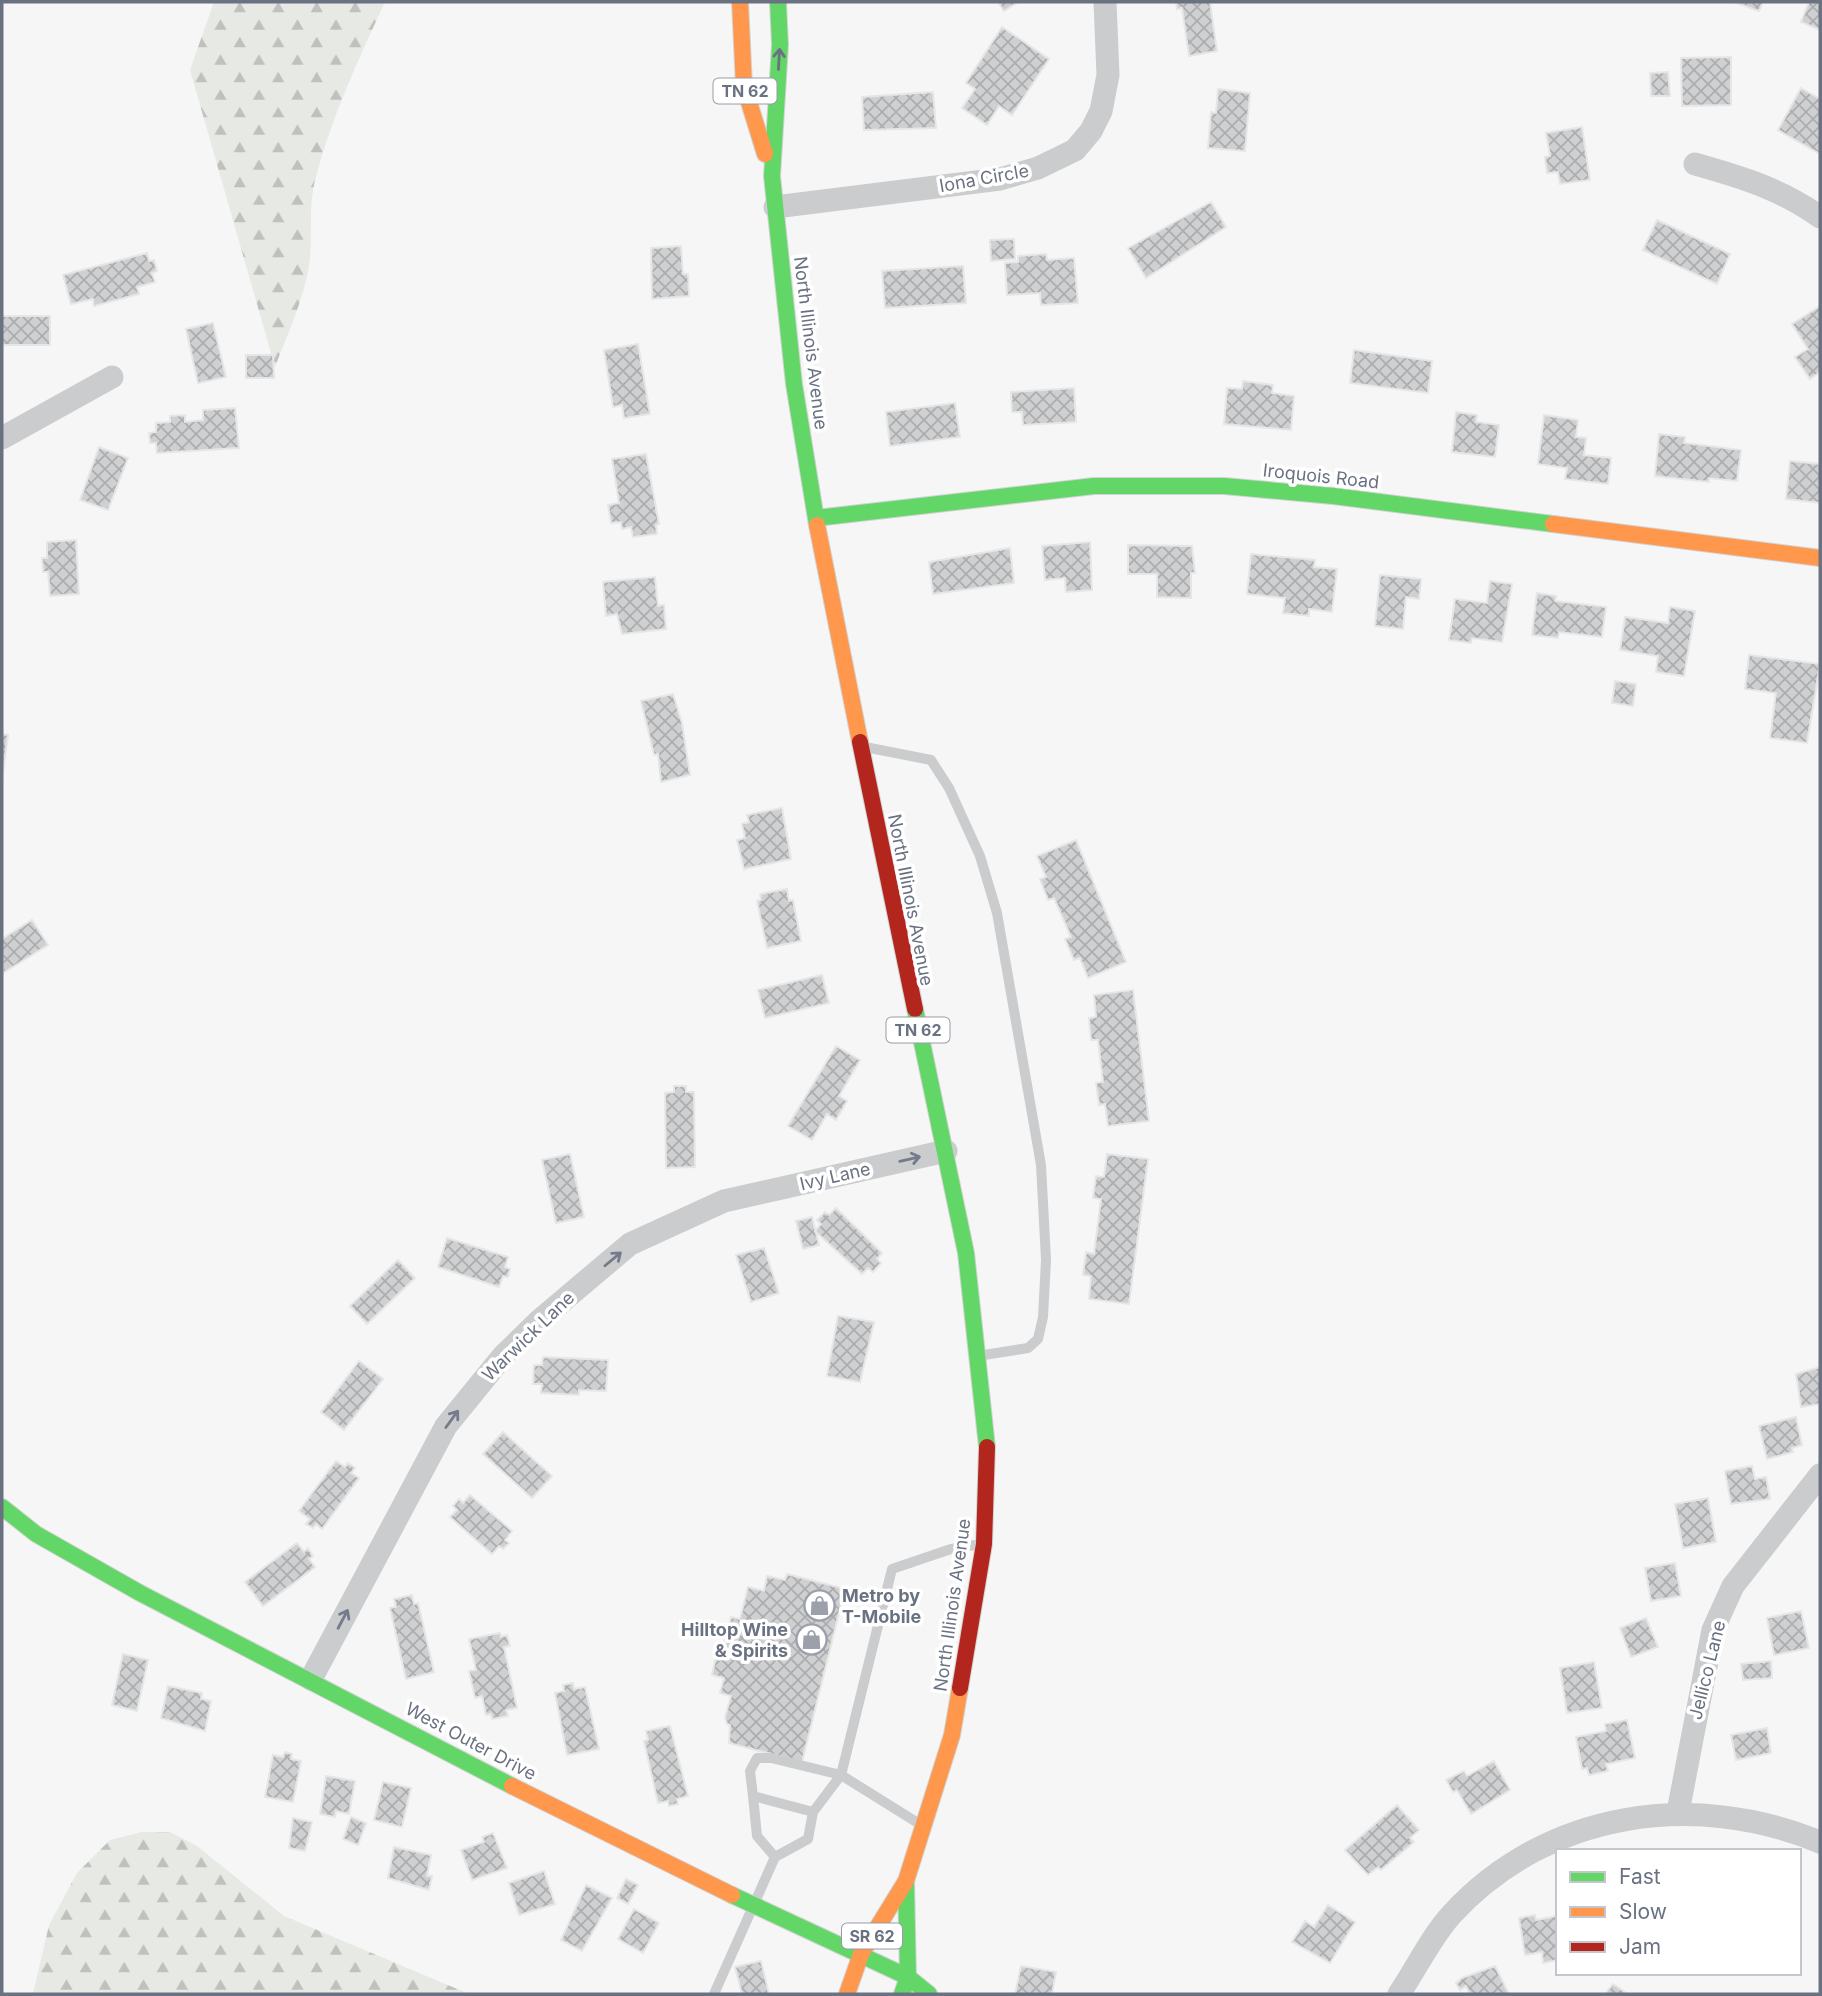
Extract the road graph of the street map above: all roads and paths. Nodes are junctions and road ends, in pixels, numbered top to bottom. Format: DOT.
graph roads {
  1 [pos="740,2"];
  2 [pos="778,2"];
  3 [pos="1105,2"];
  4 [pos="1695,164"];
  5 [pos="772,176"];
  6 [pos="775,207"];
  7 [pos="1820,217"];
  8 [pos="112,377"];
  9 [pos="2,438"];
  10 [pos="816,518"];
  11 [pos="1820,558"];
  12 [pos="860,747"];
  13 [pos="946,1151"];
  14 [pos="724,1201"];
  15 [pos="979,1356"];
  16 [pos="1820,1475"];
  17 [pos="2,1507"];
  18 [pos="984,1544"];
  19 [pos="310,1679"];
  20 [pos="841,1775"];
  21 [pos="753,1796"];
  22 [pos="813,1812"];
  23 [pos="1678,1812"];
  24 [pos="923,1826"];
  25 [pos="1820,1842"];
  26 [pos="775,1857"];
  27 [pos="906,1881"];
  28 [pos="752,1903"];
  29 [pos="861,1954"];
  30 [pos="908,1977"];
  31 [pos="714,1994"];
  32 [pos="847,1994"];
  33 [pos="902,1994"];
  34 [pos="929,1994"];
  35 [pos="1399,1994"];
  1 -- 5 [label="main road, TN 62"];
  5 -- 2 [label="main road, North Illinois Avenue / TN 62, one-way"];
  3 -- 6 [label="street, Iona Circle"];
  4 -- 7 [label="street"];
  5 -- 6 [label="main road, North Illinois Avenue / TN 62"];
  6 -- 10 [label="main road, North Illinois Avenue / TN 62"];
  8 -- 9 [label="street"];
  10 -- 11 [label="main road, Iroquois Road"];
  10 -- 12 [label="main road, North Illinois Avenue / TN 62"];
  12 -- 13 [label="main road, North Illinois Avenue / TN 62"];
  12 -- 15 [label="lane"];
  14 -- 13 [label="street, Ivy Lane, one-way"];
  13 -- 15 [label="main road, North Illinois Avenue / TN 62"];
  19 -- 14 [label="street, Warwick Lane, one-way"];
  15 -- 18 [label="main road, North Illinois Avenue / TN 62"];
  16 -- 23 [label="street, Jellico Lane"];
  17 -- 19 [label="main road, West Outer Drive"];
  18 -- 20 [label="lane"];
  18 -- 24 [label="main road, North Illinois Avenue / TN 62"];
  19 -- 28 [label="main road, West Outer Drive"];
  20 -- 21 [label="lane"];
  20 -- 22 [label="lane"];
  20 -- 24 [label="lane"];
  21 -- 22 [label="lane"];
  21 -- 26 [label="lane"];
  22 -- 26 [label="lane"];
  23 -- 25 [label="street"];
  23 -- 35 [label="street"];
  24 -- 27 [label="main road, North Illinois Avenue / TN 62"];
  26 -- 28 [label="lane"];
  27 -- 29 [label="main road, SR 62"];
  27 -- 30 [label="main road, SR 62"];
  28 -- 29 [label="main road, West Outer Drive"];
  28 -- 31 [label="lane"];
  29 -- 30 [label="main road, West Outer Drive"];
  29 -- 32 [label="main road, SR 62"];
  30 -- 33 [label="main road, SR 62"];
  30 -- 34 [label="main road, West Outer Drive"];
}
